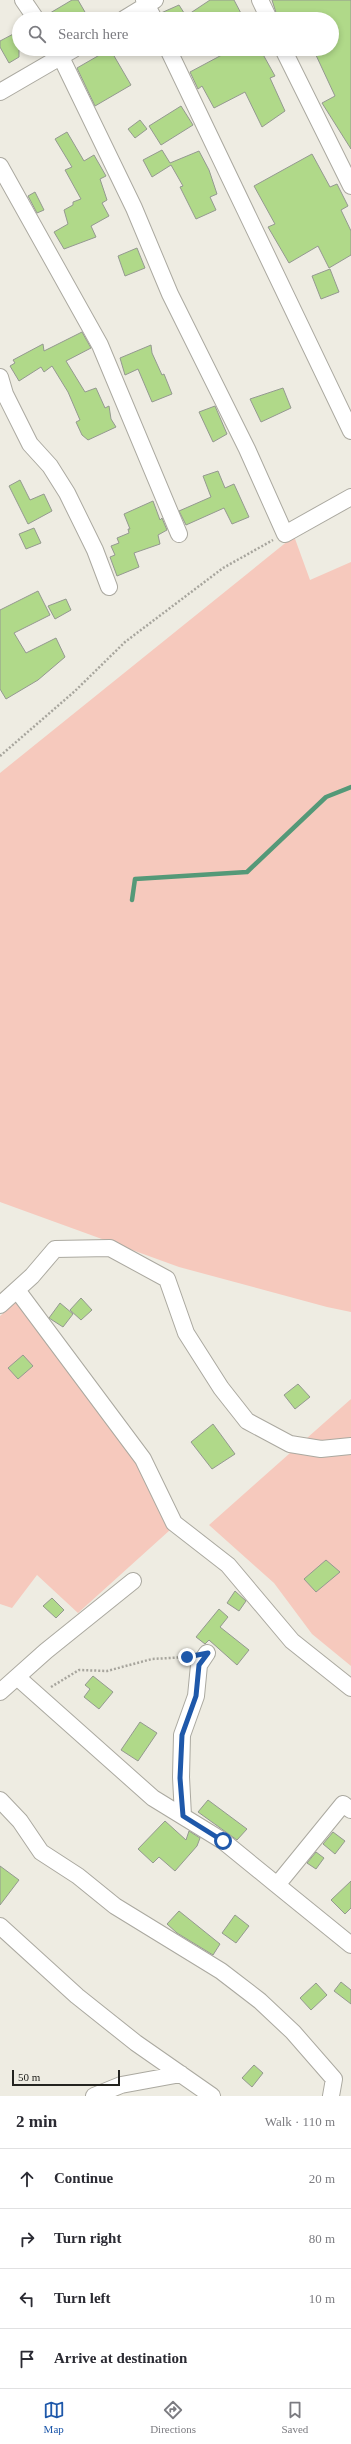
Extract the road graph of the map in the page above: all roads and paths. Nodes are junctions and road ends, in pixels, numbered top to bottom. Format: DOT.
graph roads {
  1 [pos="23,0"];
  2 [pos="260,0"];
  3 [pos="150,6"];
  4 [pos="31,12"];
  5 [pos="138,12"];
  6 [pos="266,12"];
  7 [pos="56,56"];
  8 [pos="66,56"];
  9 [pos="171,56"];
  10 [pos="286,56"];
  11 [pos="0,92"];
  12 [pos="0,166"];
  13 [pos="351,186"];
  14 [pos="0,377"];
  15 [pos="351,431"];
  16 [pos="351,496"];
  17 [pos="179,534"];
  18 [pos="285,534"];
  19 [pos="109,587"];
  20 [pos="0,756"];
  21 [pos="17,1290"];
  22 [pos="0,1305"];
  23 [pos="351,1446"];
  24 [pos="133,1581"];
  25 [pos="208,1653"];
  26 [pos="16,1677"];
  27 [pos="46,1685"];
  28 [pos="351,1688"];
  29 [pos="0,1692"];
  30 [pos="0,1800"];
  31 [pos="351,1810"];
  32 [pos="183,1816"];
  33 [pos="277,1885"];
  34 [pos="0,1926"];
  35 [pos="351,1946"];
  36 [pos="181,2074"];
  37 [pos="94,2096"];
  38 [pos="212,2096"];
  39 [pos="331,2096"];
  1 -- 4 [label="street"];
  2 -- 6 [label="street"];
  3 -- 5 [label="street"];
  7 -- 11 [label="street"];
  8 -- 18 [label="street"];
  9 -- 15 [label="street"];
  10 -- 13 [label="street"];
  12 -- 17 [label="street"];
  14 -- 19 [label="street"];
  16 -- 18 [label="street"];
  18 -- 20 [label="path"];
  21 -- 22 [label="street"];
  21 -- 23 [label="street"];
  21 -- 28 [label="street"];
  24 -- 26 [label="street"];
  25 -- 27 [label="path"];
  25 -- 32 [label="street"];
  26 -- 29 [label="street"];
  26 -- 32 [label="street"];
  30 -- 39 [label="street"];
  31 -- 33 [label="street"];
  32 -- 33 [label="street"];
  33 -- 35 [label="street"];
  34 -- 36 [label="street"];
  36 -- 37 [label="street"];
  36 -- 38 [label="street"];
}
